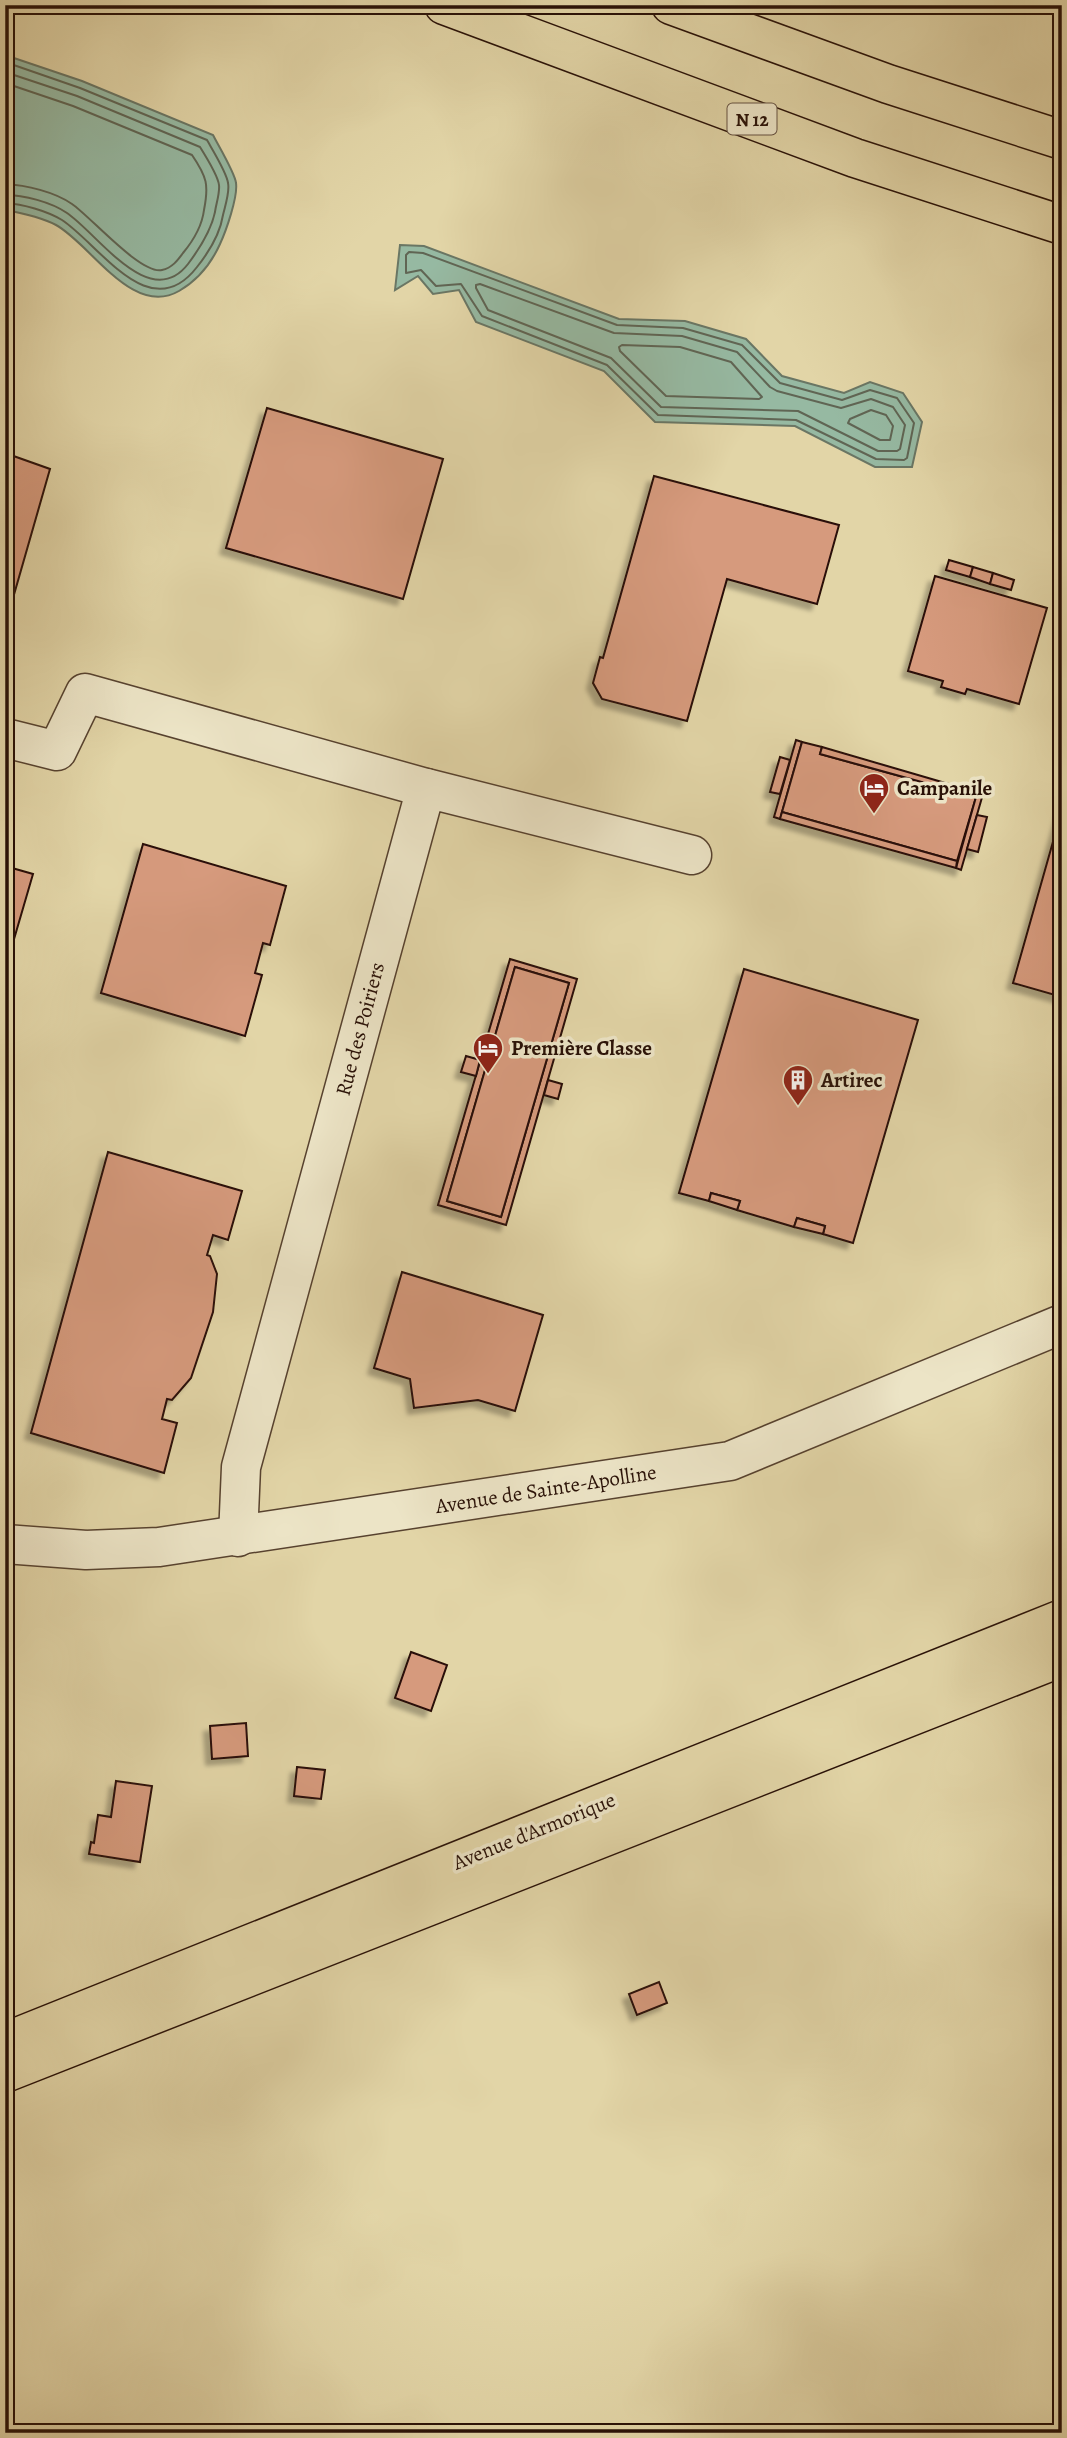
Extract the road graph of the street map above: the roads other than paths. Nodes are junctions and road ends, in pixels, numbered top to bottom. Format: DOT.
graph roads {
  1 [pos="444,5"];
  2 [pos="671,5"];
  3 [pos="1062,140"];
  4 [pos="1062,225"];
  5 [pos="5,738"];
  6 [pos="426,788"];
  7 [pos="692,855"];
  8 [pos="1062,1324"];
  9 [pos="238,1536"];
  10 [pos="5,1544"];
  11 [pos="1062,1619"];
  12 [pos="1062,1657"];
  13 [pos="5,2042"];
  14 [pos="5,2073"];
  1 -- 4 [label="main road, N 12"];
  2 -- 3 [label="main road"];
  5 -- 6 [label="street"];
  6 -- 7 [label="street"];
  6 -- 9 [label="street, Rue des Poiriers"];
  8 -- 9 [label="street, Avenue de Sainte-Apolline"];
  9 -- 10 [label="street, Avenue de Sainte-Apolline"];
  11 -- 13 [label="main road, Avenue d'Armorique"];
  12 -- 14 [label="main road, Avenue d'Armorique"];
}
